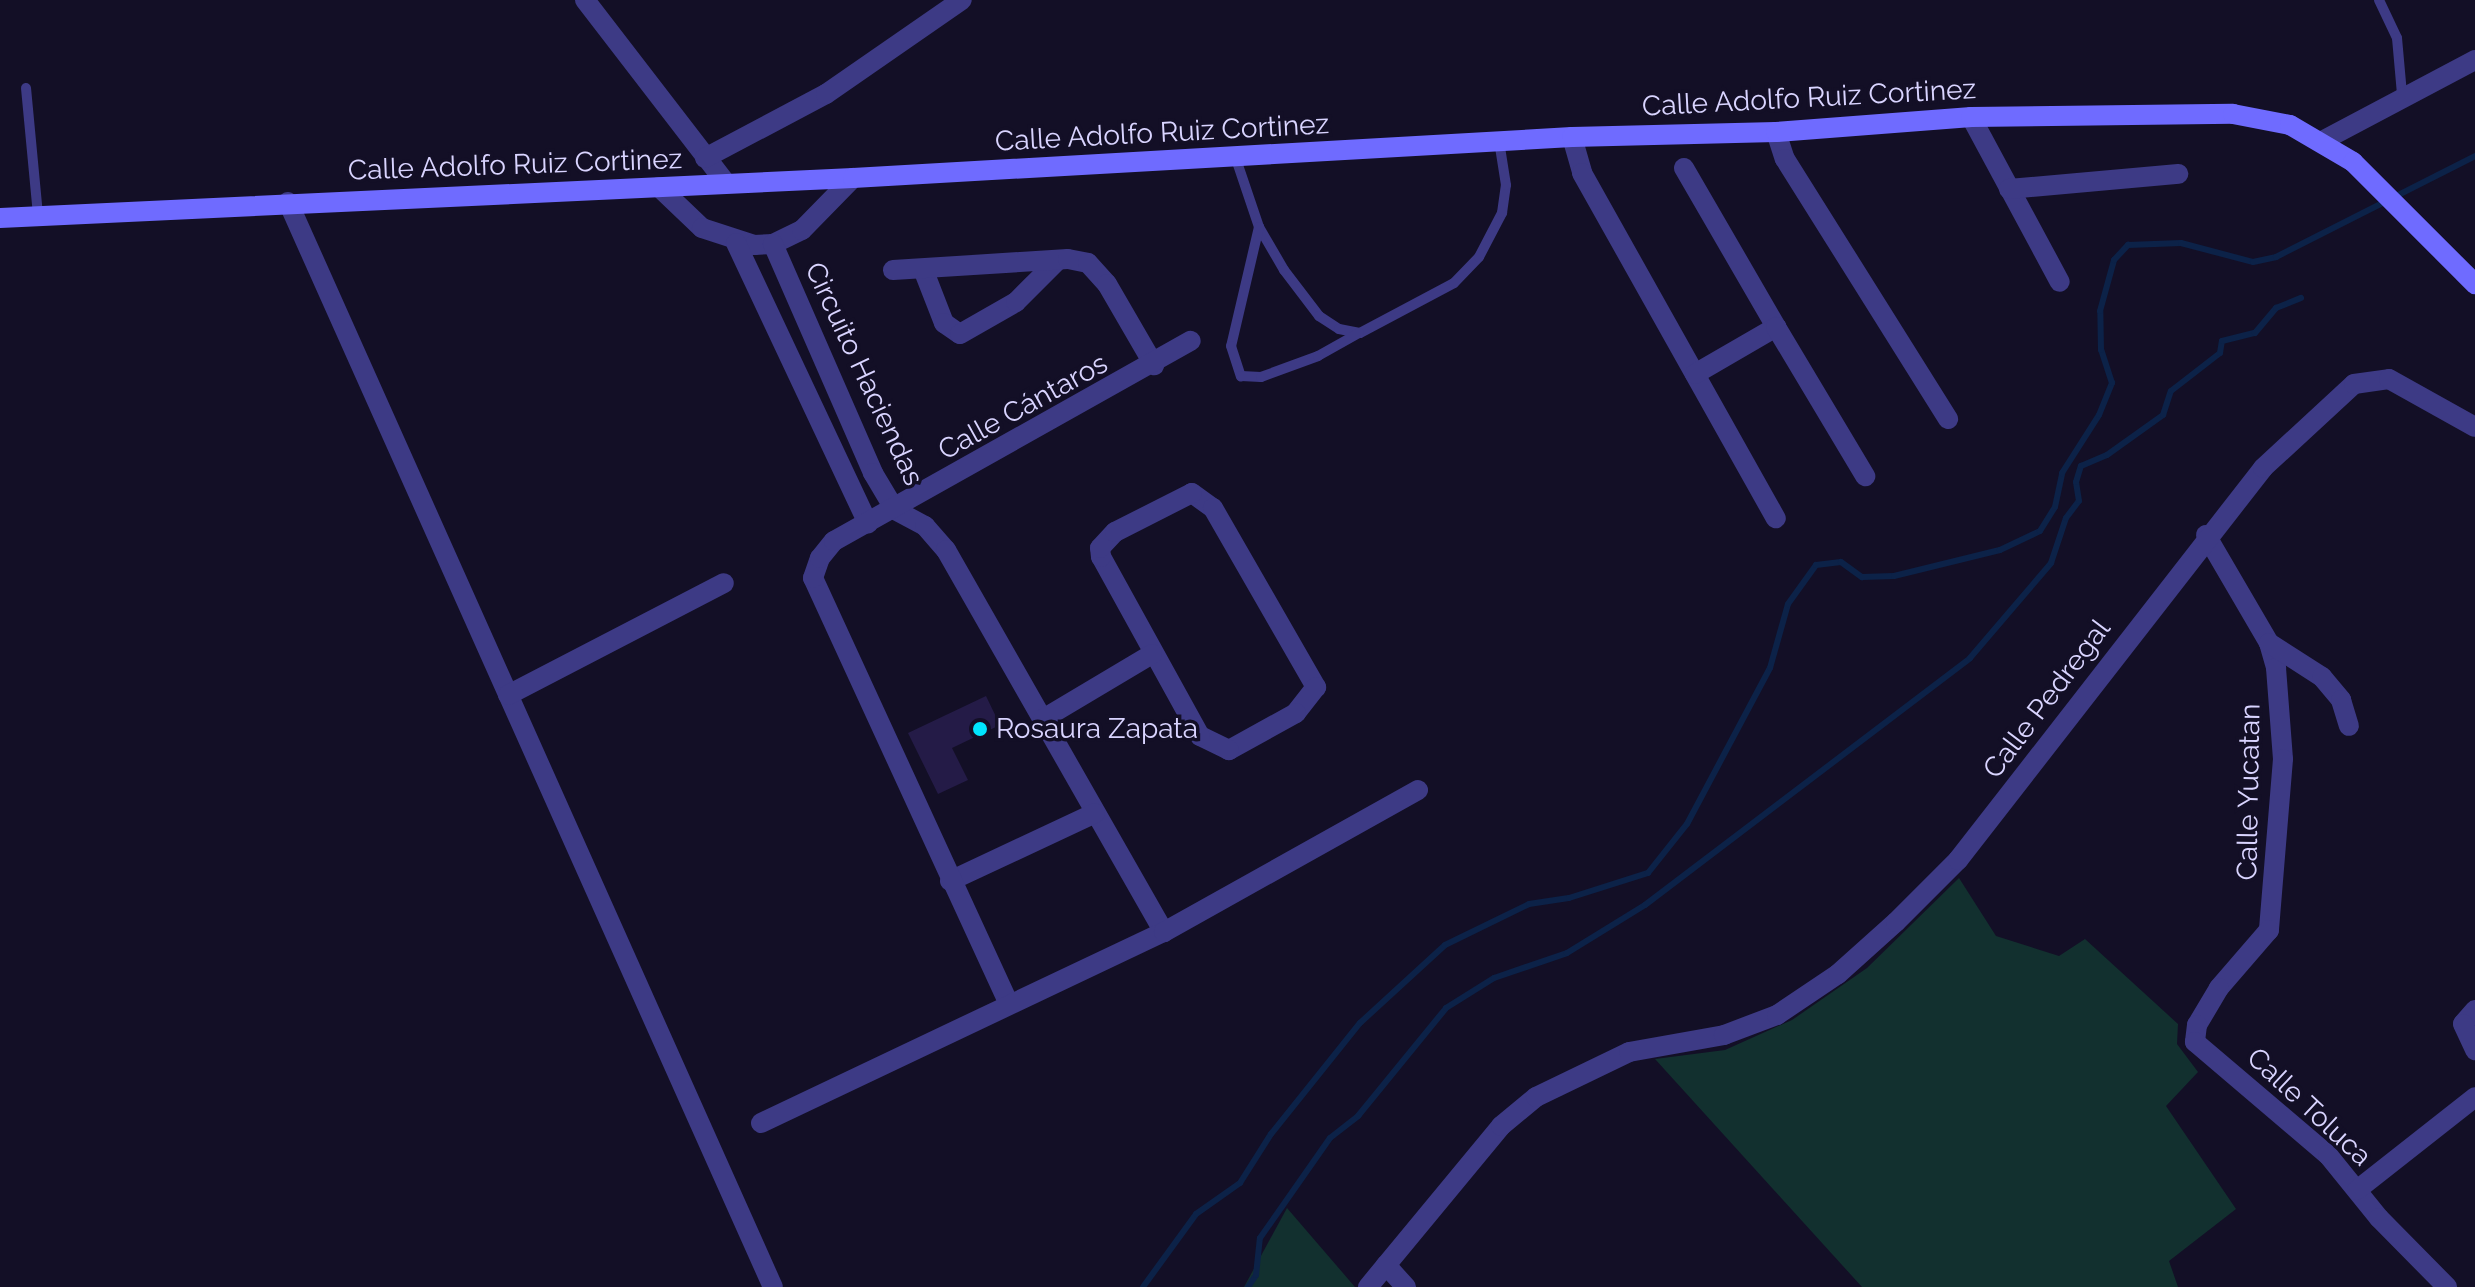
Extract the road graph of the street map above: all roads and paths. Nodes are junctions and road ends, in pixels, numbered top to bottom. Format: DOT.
graph roads {
  1 [pos="585,0"];
  2 [pos="962,0"];
  3 [pos="2379,0"];
  4 [pos="2475,60"];
  5 [pos="26,88"];
  6 [pos="2402,94"];
  7 [pos="1971,117"];
  8 [pos="1776,132"];
  9 [pos="1572,137"];
  10 [pos="1499,141"];
  11 [pos="2322,141"];
  12 [pos="1235,156"];
  13 [pos="705,158"];
  14 [pos="1684,168"];
  15 [pos="2178,174"];
  16 [pos="853,178"];
  17 [pos="726,183"];
  18 [pos="659,187"];
  19 [pos="2009,189"];
  20 [pos="288,202"];
  21 [pos="38,216"];
  22 [pos="0,218"];
  23 [pos="1259,227"];
  24 [pos="736,243"];
  25 [pos="773,244"];
  26 [pos="1058,260"];
  27 [pos="923,269"];
  28 [pos="893,270"];
  29 [pos="2060,282"];
  30 [pos="2475,284"];
  31 [pos="1776,327"];
  32 [pos="1360,333"];
  33 [pos="1191,341"];
  34 [pos="1154,365"];
  35 [pos="1695,374"];
  36 [pos="1948,419"];
  37 [pos="2475,427"];
  38 [pos="1865,476"];
  39 [pos="895,510"];
  40 [pos="1776,518"];
  41 [pos="868,523"];
  42 [pos="2206,535"];
  43 [pos="724,583"];
  44 [pos="2269,643"];
  45 [pos="1152,654"];
  46 [pos="508,695"];
  47 [pos="1043,719"];
  48 [pos="2349,726"];
  49 [pos="1418,790"];
  50 [pos="1095,813"];
  51 [pos="950,881"];
  52 [pos="1164,932"];
  53 [pos="1009,1004"];
  54 [pos="2475,1010"];
  55 [pos="2195,1042"];
  56 [pos="2475,1050"];
  57 [pos="2475,1097"];
  58 [pos="761,1123"];
  59 [pos="2357,1190"];
  60 [pos="1386,1265"];
  61 [pos="773,1287"];
  62 [pos="1368,1287"];
  63 [pos="1406,1287"];
  64 [pos="2447,1287"];
  1 -- 13 [label="street"];
  2 -- 13 [label="street"];
  3 -- 6 [label="lane"];
  4 -- 6 [label="street"];
  5 -- 21 [label="lane"];
  6 -- 11 [label="street"];
  7 -- 8 [label="main road, Calle Adolfo Ruiz Cortinez"];
  7 -- 11 [label="main road, Calle Adolfo Ruiz Cortinez"];
  7 -- 19 [label="street"];
  8 -- 9 [label="main road, Calle Adolfo Ruiz Cortinez"];
  8 -- 36 [label="street"];
  9 -- 10 [label="main road, Calle Adolfo Ruiz Cortinez"];
  9 -- 35 [label="street"];
  10 -- 12 [label="main road, Calle Adolfo Ruiz Cortinez"];
  10 -- 32 [label="lane"];
  11 -- 30 [label="main road, Calle Adolfo Ruiz Cortinez"];
  12 -- 16 [label="main road, Calle Adolfo Ruiz Cortinez"];
  12 -- 23 [label="lane"];
  13 -- 17 [label="street"];
  14 -- 31 [label="street"];
  15 -- 19 [label="street"];
  16 -- 17 [label="main road, Calle Adolfo Ruiz Cortinez"];
  16 -- 25 [label="street"];
  17 -- 18 [label="main road, Calle Adolfo Ruiz Cortinez"];
  18 -- 20 [label="main road, Calle Adolfo Ruiz Cortinez"];
  18 -- 24 [label="street"];
  19 -- 29 [label="street"];
  20 -- 21 [label="main road, Calle Adolfo Ruiz Cortinez"];
  20 -- 46 [label="street"];
  21 -- 22 [label="main road, Calle Adolfo Ruiz Cortinez"];
  23 -- 32 [label="lane"];
  23 -- 32 [label="lane"];
  24 -- 25 [label="street"];
  24 -- 41 [label="street"];
  25 -- 39 [label="street, Circuito Haciendas"];
  26 -- 27 [label="street"];
  26 -- 27 [label="street"];
  26 -- 34 [label="street"];
  27 -- 28 [label="street"];
  31 -- 35 [label="street"];
  31 -- 38 [label="street"];
  33 -- 34 [label="street, Calle Cántaros"];
  34 -- 39 [label="street, Calle Cántaros"];
  35 -- 40 [label="street"];
  37 -- 42 [label="street, Calle Pedregal"];
  39 -- 41 [label="street, Calle Cántaros"];
  39 -- 47 [label="street, Circuito Haciendas"];
  41 -- 51 [label="street, Calle Cántaros"];
  42 -- 44 [label="street, Calle Yucatan"];
  42 -- 60 [label="street, Calle Pedregal"];
  43 -- 46 [label="street"];
  44 -- 48 [label="street"];
  44 -- 55 [label="street, Calle Yucatan"];
  45 -- 45 [label="street"];
  45 -- 47 [label="street"];
  46 -- 61 [label="street"];
  47 -- 50 [label="street, Circuito Haciendas"];
  49 -- 52 [label="street"];
  50 -- 51 [label="street"];
  50 -- 52 [label="street, Circuito Haciendas"];
  51 -- 53 [label="street"];
  52 -- 53 [label="street"];
  53 -- 58 [label="street"];
  54 -- 56 [label="street"];
  55 -- 59 [label="street, Calle Toluca"];
  57 -- 59 [label="street"];
  59 -- 64 [label="street, Calle Toluca"];
  60 -- 62 [label="street, Calle Pedregal"];
  60 -- 63 [label="street"];
}
